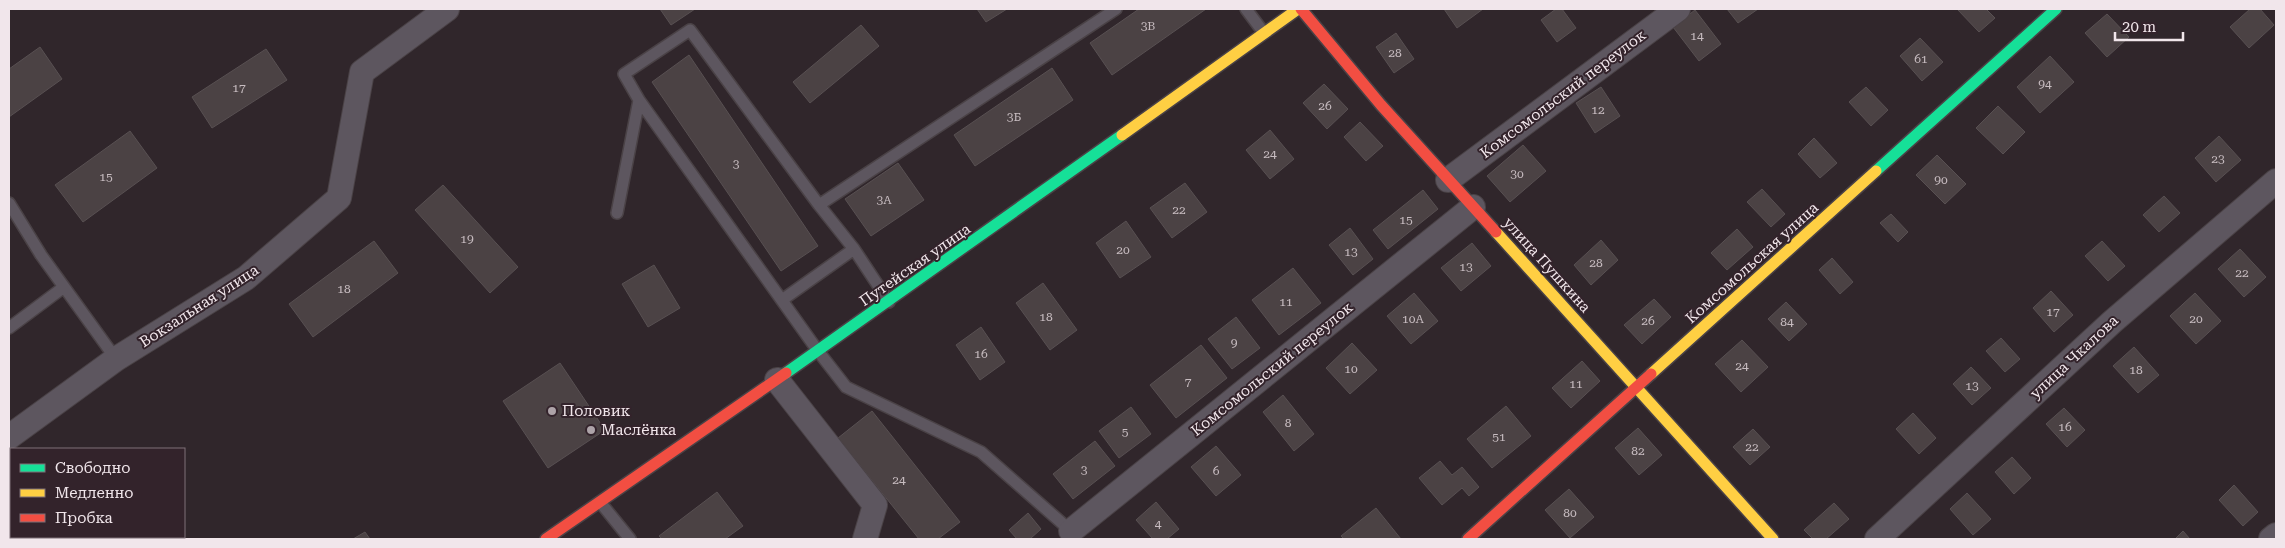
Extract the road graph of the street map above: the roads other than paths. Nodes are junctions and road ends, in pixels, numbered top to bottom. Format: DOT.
graph roads {
  1 [pos="447,9"];
  2 [pos="1116,9"];
  3 [pos="1246,9"];
  4 [pos="1300,9"];
  5 [pos="1678,9"];
  6 [pos="2056,9"];
  7 [pos="1264,33"];
  8 [pos="639,100"];
  9 [pos="1448,180"];
  10 [pos="2276,181"];
  11 [pos="9,203"];
  12 [pos="819,205"];
  13 [pos="1472,207"];
  14 [pos="617,213"];
  15 [pos="854,249"];
  16 [pos="64,287"];
  17 [pos="782,300"];
  18 [pos="889,302"];
  19 [pos="9,328"];
  20 [pos="818,351"];
  21 [pos="116,360"];
  22 [pos="777,380"];
  23 [pos="1637,386"];
  24 [pos="9,437"];
  25 [pos="600,502"];
  26 [pos="1071,531"];
  27 [pos="2276,535"];
  28 [pos="546,539"];
  29 [pos="630,539"];
  30 [pos="865,539"];
  31 [pos="1468,539"];
  32 [pos="1773,539"];
  33 [pos="1877,539"];
  34 [pos="2271,539"];
  1 -- 21 [label="street, Вокзальная улица"];
  2 -- 12 [label="lane"];
  3 -- 7 [label="lane"];
  4 -- 7 [label="street, Путейская улица"];
  4 -- 9 [label="street, улица Пушкина"];
  5 -- 9 [label="street, Комсомольский переулок"];
  6 -- 23 [label="street, Комсомольская улица"];
  7 -- 18 [label="street, Путейская улица"];
  8 -- 12 [label="lane"];
  8 -- 14 [label="lane"];
  8 -- 17 [label="lane"];
  9 -- 13 [label="street, улица Пушкина"];
  10 -- 33 [label="street, улица Чкалова"];
  11 -- 16 [label="lane"];
  12 -- 15 [label="lane"];
  13 -- 23 [label="street, улица Пушкина"];
  13 -- 26 [label="street, Комсомольский переулок"];
  15 -- 17 [label="lane"];
  15 -- 18 [label="lane"];
  16 -- 19 [label="lane"];
  16 -- 21 [label="lane"];
  17 -- 20 [label="lane"];
  18 -- 20 [label="street, Путейская улица"];
  20 -- 22 [label="street, Путейская улица"];
  20 -- 26 [label="lane"];
  21 -- 24 [label="street, Вокзальная улица"];
  22 -- 25 [label="street, Путейская улица"];
  22 -- 30 [label="street"];
  23 -- 31 [label="street, Комсомольская улица"];
  23 -- 32 [label="street, улица Пушкина"];
  25 -- 28 [label="street, Путейская улица"];
  25 -- 29 [label="lane"];
  27 -- 34 [label="street"];
}
